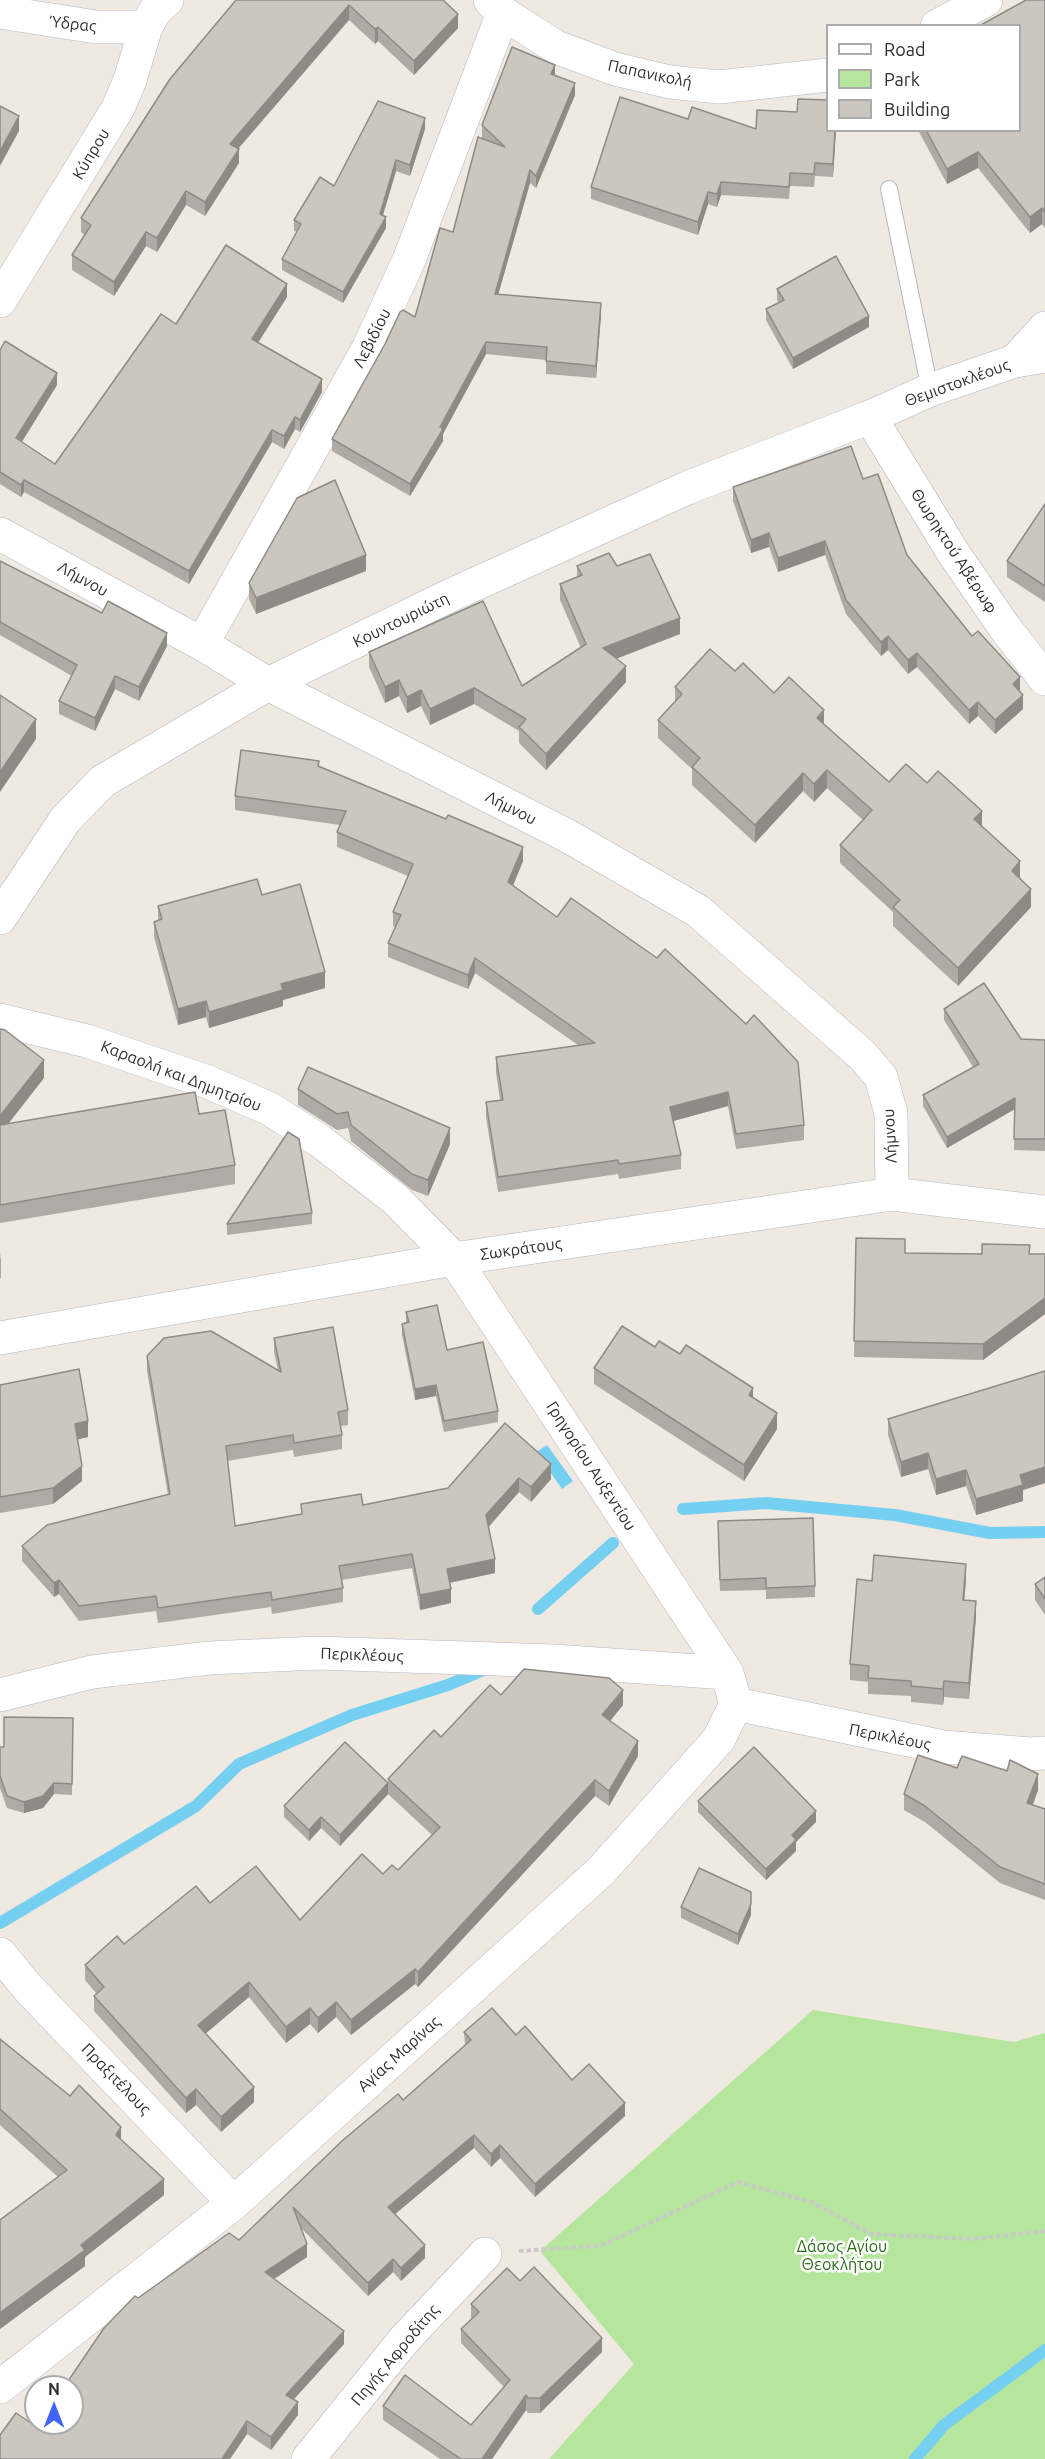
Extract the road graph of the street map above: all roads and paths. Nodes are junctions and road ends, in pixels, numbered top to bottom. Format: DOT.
graph roads {
  1 [pos="167,0"];
  2 [pos="986,0"];
  3 [pos="497,6"];
  4 [pos="0,12"];
  5 [pos="941,24"];
  6 [pos="146,27"];
  7 [pos="826,75"];
  8 [pos="889,189"];
  9 [pos="0,301"];
  10 [pos="1045,328"];
  11 [pos="1030,358"];
  12 [pos="930,390"];
  13 [pos="870,417"];
  14 [pos="0,534"];
  15 [pos="202,644"];
  16 [pos="1045,680"];
  17 [pos="268,684"];
  18 [pos="0,918"];
  19 [pos="0,1020"];
  20 [pos="892,1194"];
  21 [pos="1045,1212"];
  22 [pos="454,1259"];
  23 [pos="0,1338"];
  24 [pos="727,1673"];
  25 [pos="0,1695"];
  26 [pos="736,1704"];
  27 [pos="1045,1753"];
  28 [pos="0,1954"];
  29 [pos="234,2203"];
  30 [pos="1045,2231"];
  31 [pos="485,2254"];
  32 [pos="0,2387"];
  33 [pos="309,2459"];
  1 -- 6 [label="street, Κύπρου"];
  2 -- 5 [label="street"];
  3 -- 7 [label="street, Παπανικολή"];
  3 -- 15 [label="street, Λεβιδίου"];
  4 -- 6 [label="street, Ύδρας"];
  6 -- 9 [label="street, Κύπρου"];
  8 -- 12 [label="lane"];
  10 -- 11 [label="street"];
  11 -- 12 [label="street, Θεμιστοκλέους"];
  12 -- 13 [label="street, Θεμιστοκλέους"];
  13 -- 16 [label="street, Θωρηκτού Αβέρωφ"];
  13 -- 17 [label="street, Κουντουριώτη"];
  14 -- 15 [label="street, Λήμνου"];
  15 -- 17 [label="street, Λήμνου"];
  17 -- 18 [label="street, Κουντουριώτη"];
  17 -- 20 [label="street, Λήμνου"];
  19 -- 22 [label="street, Καραολή και Δημητρίου"];
  20 -- 21 [label="street, Σωκράτους"];
  20 -- 22 [label="street, Σωκράτους"];
  22 -- 23 [label="street, Σωκράτους"];
  22 -- 24 [label="street, Γρηγορίου Αυξεντίου"];
  24 -- 25 [label="street, Περικλέους"];
  24 -- 26 [label="street"];
  26 -- 27 [label="street, Περικλέους"];
  26 -- 29 [label="street, Αγίας Μαρίνας"];
  28 -- 29 [label="street, Πραξιτέλους"];
  29 -- 32 [label="street, Αγίας Μαρίνας"];
  30 -- 31 [label="path"];
  31 -- 33 [label="street, Πηγής Αφροδίτης"];
}
